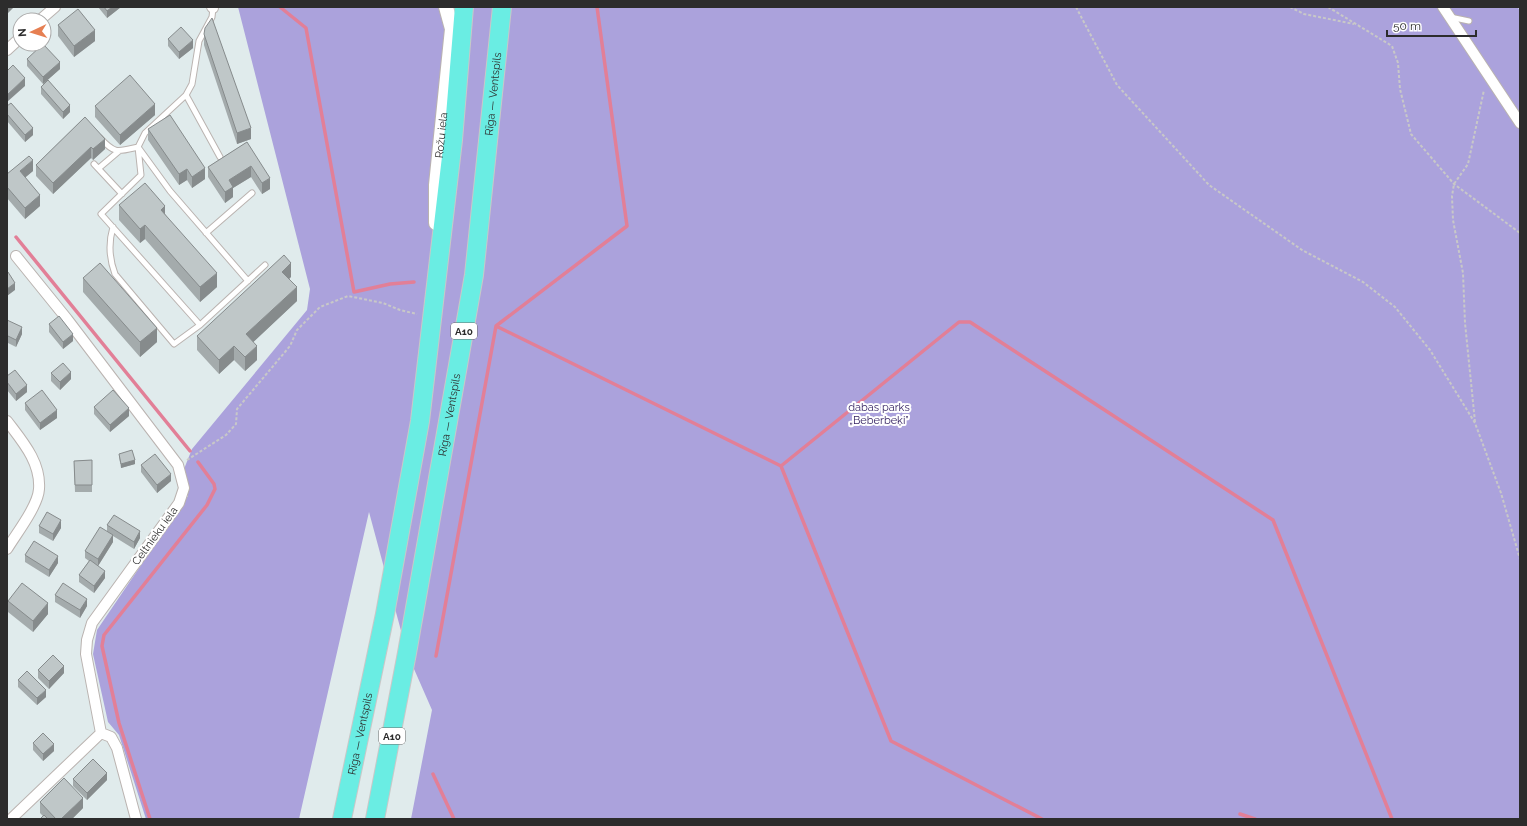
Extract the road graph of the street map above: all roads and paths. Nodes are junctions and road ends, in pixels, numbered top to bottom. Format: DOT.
graph roads {
  1 [pos="212,7"];
  2 [pos="446,7"];
  3 [pos="464,7"];
  4 [pos="502,7"];
  5 [pos="1076,7"];
  6 [pos="1290,7"];
  7 [pos="1328,7"];
  8 [pos="1443,7"];
  9 [pos="1450,17"];
  10 [pos="1469,21"];
  11 [pos="1357,25"];
  12 [pos="1486,72"];
  13 [pos="186,95"];
  14 [pos="1520,123"];
  15 [pos="95,132"];
  16 [pos="138,147"];
  17 [pos="119,151"];
  18 [pos="220,157"];
  19 [pos="94,164"];
  20 [pos="98,168"];
  21 [pos="1454,184"];
  22 [pos="252,193"];
  23 [pos="122,194"];
  24 [pos="113,227"];
  25 [pos="206,233"];
  26 [pos="1520,233"];
  27 [pos="16,256"];
  28 [pos="439,264"];
  29 [pos="265,265"];
  30 [pos="248,281"];
  31 [pos="432,319"];
  32 [pos="200,325"];
  33 [pos="7,421"];
  34 [pos="1475,423"];
  35 [pos="178,465"];
  36 [pos="7,549"];
  37 [pos="1520,559"];
  38 [pos="102,734"];
  39 [pos="11,819"];
  40 [pos="136,819"];
  41 [pos="342,819"];
  42 [pos="375,819"];
  1 -- 13 [label="lane"];
  2 -- 28 [label="street, Rožu iela"];
  3 -- 28 [label="highway, Rīga — Ventspils"];
  4 -- 42 [label="highway, Rīga — Ventspils / A10"];
  5 -- 34 [label="path"];
  6 -- 11 [label="path"];
  7 -- 11 [label="path"];
  8 -- 9 [label="street"];
  9 -- 10 [label="lane"];
  9 -- 12 [label="street"];
  11 -- 21 [label="path"];
  12 -- 14 [label="street"];
  12 -- 21 [label="path"];
  13 -- 16 [label="lane"];
  13 -- 18 [label="lane"];
  15 -- 17 [label="lane"];
  16 -- 17 [label="lane"];
  16 -- 23 [label="lane"];
  16 -- 25 [label="lane"];
  17 -- 20 [label="lane"];
  19 -- 20 [label="lane"];
  20 -- 23 [label="lane"];
  21 -- 26 [label="path"];
  21 -- 34 [label="path"];
  22 -- 25 [label="lane"];
  23 -- 24 [label="lane"];
  24 -- 32 [label="lane"];
  24 -- 32 [label="lane"];
  25 -- 30 [label="lane"];
  27 -- 35 [label="street, Celtnieku iela"];
  28 -- 31 [label="highway, Rīga — Ventspils"];
  29 -- 30 [label="lane"];
  30 -- 32 [label="lane"];
  31 -- 35 [label="path"];
  31 -- 41 [label="highway, Rīga — Ventspils"];
  33 -- 36 [label="street"];
  34 -- 37 [label="path"];
  35 -- 38 [label="street, Celtnieku iela"];
  38 -- 39 [label="street"];
  38 -- 40 [label="street"];
}
